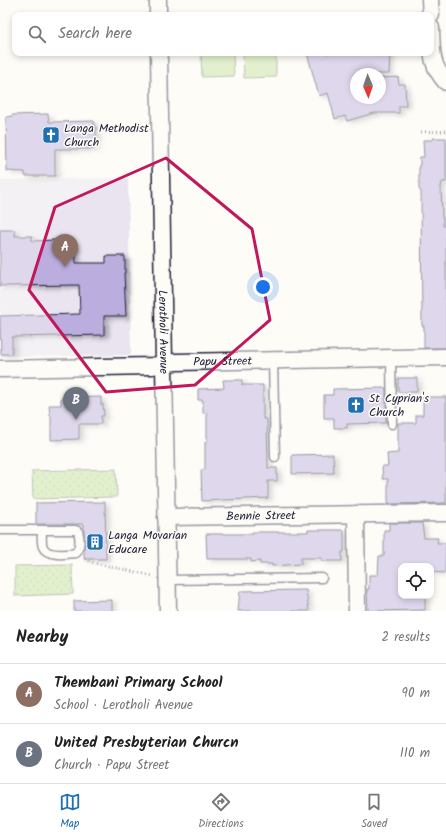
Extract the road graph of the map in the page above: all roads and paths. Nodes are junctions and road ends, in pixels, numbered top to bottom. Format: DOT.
graph roads {
  1 [pos="158,0"];
  2 [pos="430,0"];
  3 [pos="158,12"];
  4 [pos="431,12"];
  5 [pos="159,56"];
  6 [pos="432,56"];
  7 [pos="446,82"];
  8 [pos="446,131"];
  9 [pos="421,132"];
  10 [pos="446,357"];
  11 [pos="391,358"];
  12 [pos="273,360"];
  13 [pos="164,364"];
  14 [pos="0,369"];
  15 [pos="392,424"];
  16 [pos="275,457"];
  17 [pos="446,513"];
  18 [pos="356,514"];
  19 [pos="166,517"];
  20 [pos="0,530"];
  21 [pos="42,530"];
  22 [pos="71,553"];
  23 [pos="322,578"];
  24 [pos="167,580"];
  25 [pos="168,611"];
  26 [pos="358,611"];
  1 -- 3 [label="street"];
  2 -- 4 [label="street"];
  5 -- 13 [label="street, Lerotholi Avenue"];
  6 -- 7 [label="street"];
  8 -- 9 [label="path"];
  10 -- 11 [label="street, Papu Street"];
  11 -- 12 [label="street, Papu Street"];
  11 -- 15 [label="lane"];
  12 -- 13 [label="street, Papu Street"];
  12 -- 16 [label="lane"];
  13 -- 14 [label="street, Papu Street"];
  13 -- 19 [label="street, Lerotholi Avenue"];
  17 -- 18 [label="street, Bennie Street"];
  18 -- 19 [label="street, Bennie Street"];
  18 -- 26 [label="street"];
  19 -- 24 [label="street, Lerotholi Avenue"];
  20 -- 21 [label="lane"];
  21 -- 22 [label="lane"];
  21 -- 22 [label="lane"];
  22 -- 24 [label="path"];
  23 -- 24 [label="lane"];
  24 -- 25 [label="street, Lerotholi Avenue"];
}
